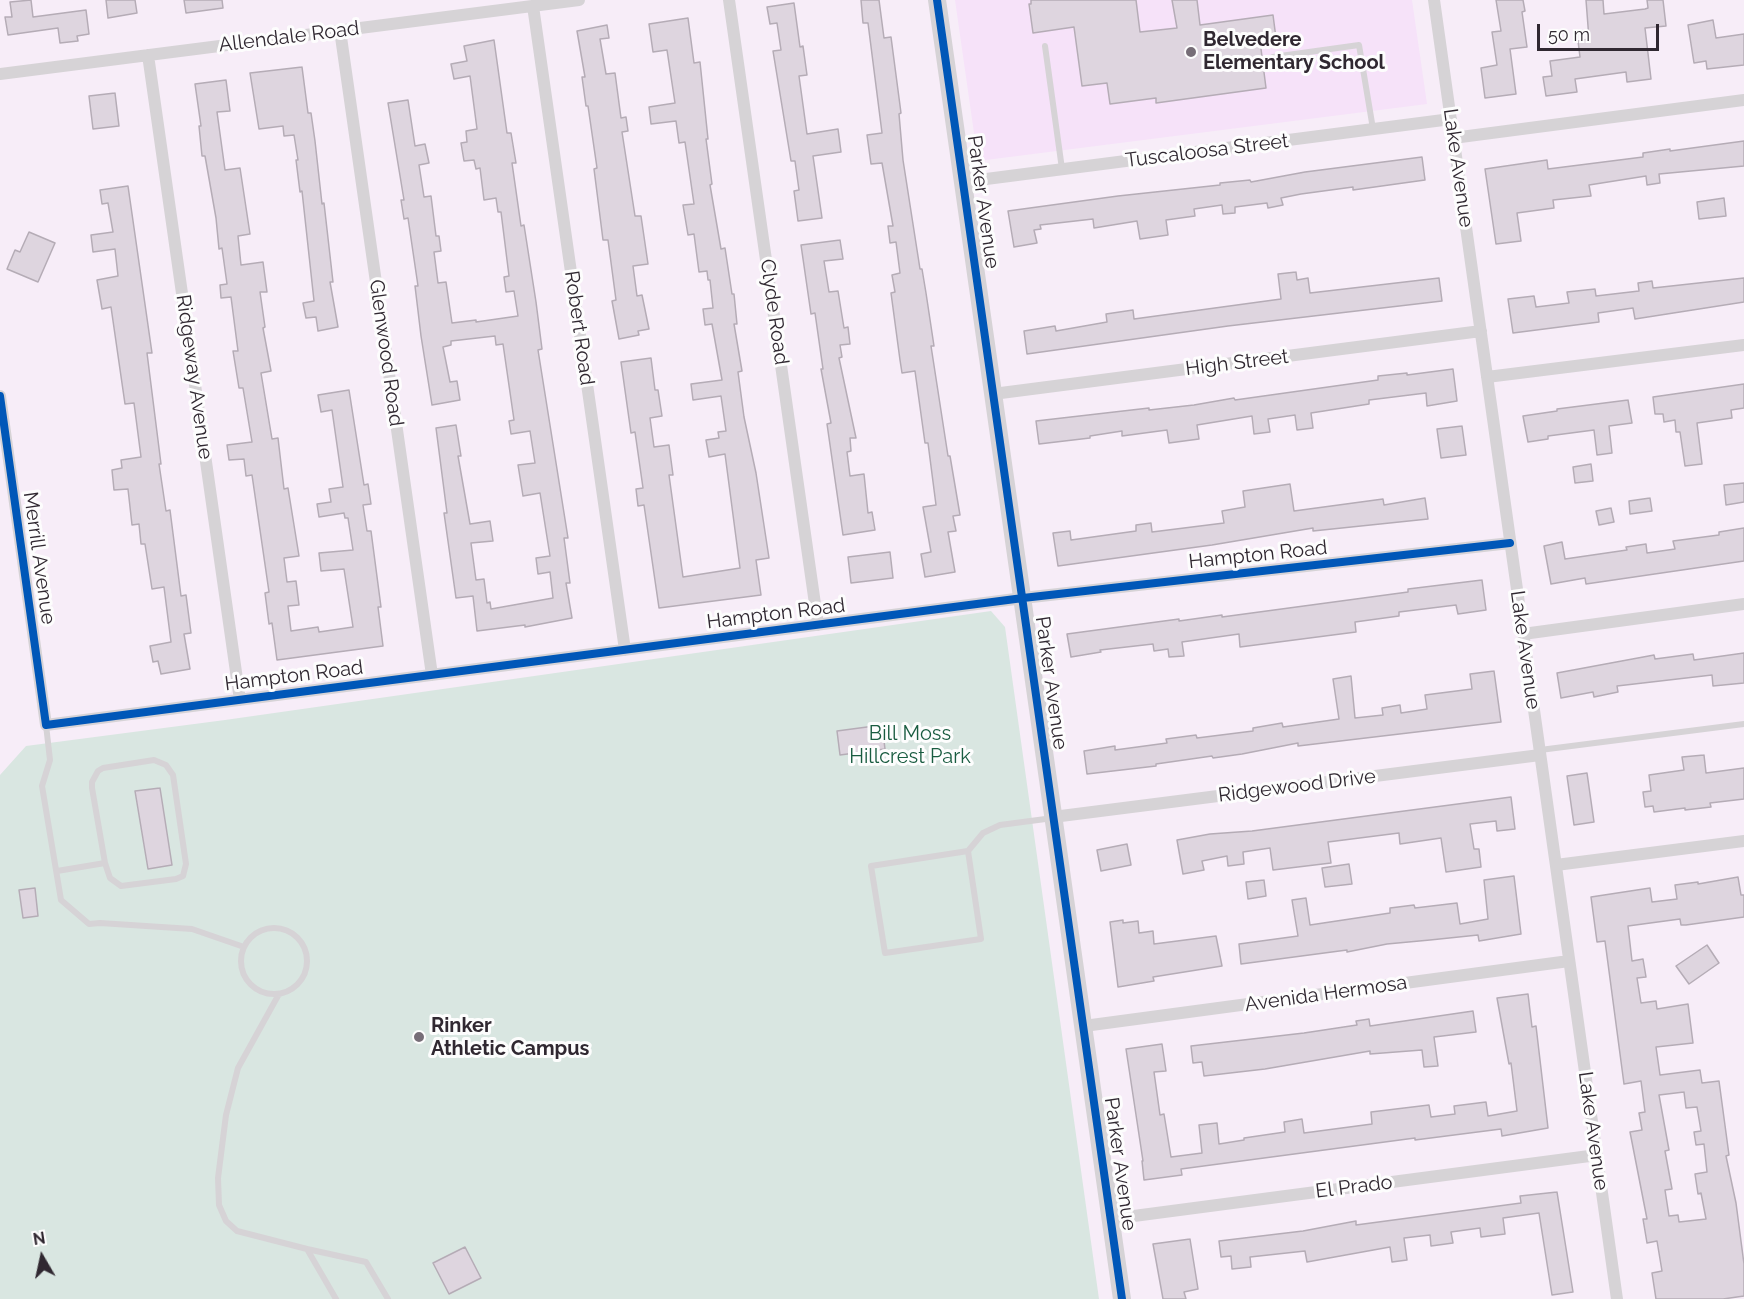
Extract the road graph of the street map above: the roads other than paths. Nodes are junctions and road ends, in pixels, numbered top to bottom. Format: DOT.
graph roads {
  1 [pos="579,0"];
  2 [pos="729,0"];
  3 [pos="937,0"];
  4 [pos="1434,0"];
  5 [pos="533,6"];
  6 [pos="340,30"];
  7 [pos="1045,46"];
  8 [pos="148,55"];
  9 [pos="1273,57"];
  10 [pos="0,74"];
  11 [pos="1744,100"];
  12 [pos="1451,119"];
  13 [pos="1373,130"];
  14 [pos="1453,138"];
  15 [pos="1062,170"];
  16 [pos="963,182"];
  17 [pos="1480,331"];
  18 [pos="1744,345"];
  19 [pos="1487,377"];
  20 [pos="993,394"];
  21 [pos="0,396"];
  22 [pos="1510,543"];
  23 [pos="1023,598"];
  24 [pos="1744,604"];
  25 [pos="818,625"];
  26 [pos="1523,634"];
  27 [pos="625,650"];
  28 [pos="432,675"];
  29 [pos="240,700"];
  30 [pos="1744,724"];
  31 [pos="46,725"];
  32 [pos="1540,753"];
  33 [pos="1053,818"];
  34 [pos="1744,841"];
  35 [pos="968,851"];
  36 [pos="105,862"];
  37 [pos="1556,865"];
  38 [pos="57,871"];
  39 [pos="244,947"];
  40 [pos="1569,961"];
  41 [pos="279,994"];
  42 [pos="1083,1026"];
  43 [pos="1597,1155"];
  44 [pos="1111,1219"];
  45 [pos="307,1249"];
  46 [pos="336,1299"];
  47 [pos="388,1299"];
  48 [pos="1122,1299"];
  49 [pos="1617,1299"];
  1 -- 5 [label="street, Allendale Road"];
  2 -- 25 [label="street, Clyde Road"];
  3 -- 16 [label="street, Parker Avenue"];
  4 -- 12 [label="street, Lake Avenue"];
  5 -- 6 [label="street, Allendale Road"];
  5 -- 27 [label="street, Robert Road"];
  6 -- 8 [label="street, Allendale Road"];
  6 -- 28 [label="street, Glenwood Road"];
  7 -- 15 [label="lane"];
  8 -- 10 [label="street, Allendale Road"];
  8 -- 29 [label="street, Ridgeway Avenue"];
  9 -- 13 [label="lane"];
  11 -- 14 [label="street"];
  12 -- 13 [label="street, Tuscaloosa Street"];
  12 -- 14 [label="street, Lake Avenue"];
  13 -- 15 [label="street, Tuscaloosa Street"];
  14 -- 17 [label="street, Lake Avenue"];
  15 -- 16 [label="street, Tuscaloosa Street"];
  16 -- 20 [label="street, Parker Avenue"];
  17 -- 19 [label="street, Lake Avenue"];
  17 -- 20 [label="street, High Street"];
  18 -- 19 [label="street"];
  19 -- 22 [label="street, Lake Avenue"];
  20 -- 23 [label="street, Parker Avenue"];
  21 -- 31 [label="street, Merrill Avenue"];
  22 -- 23 [label="street, Hampton Road"];
  22 -- 26 [label="street, Lake Avenue"];
  23 -- 25 [label="street, Hampton Road"];
  23 -- 33 [label="street, Parker Avenue"];
  24 -- 26 [label="street"];
  25 -- 27 [label="street, Hampton Road"];
  26 -- 32 [label="street, Lake Avenue"];
  27 -- 28 [label="street, Hampton Road"];
  28 -- 29 [label="street, Hampton Road"];
  29 -- 31 [label="street, Hampton Road"];
  30 -- 32 [label="lane"];
  31 -- 38 [label="lane"];
  32 -- 33 [label="street, Ridgewood Drive"];
  32 -- 37 [label="street, Lake Avenue"];
  33 -- 35 [label="lane"];
  33 -- 42 [label="street, Parker Avenue"];
  34 -- 37 [label="street"];
  35 -- 35 [label="lane"];
  36 -- 36 [label="lane"];
  36 -- 38 [label="lane"];
  37 -- 40 [label="street, Lake Avenue"];
  38 -- 39 [label="lane"];
  39 -- 41 [label="lane"];
  39 -- 41 [label="lane"];
  40 -- 42 [label="street, Avenida Hermosa"];
  40 -- 43 [label="street, Lake Avenue"];
  41 -- 45 [label="lane"];
  42 -- 44 [label="street, Parker Avenue"];
  43 -- 44 [label="street, El Prado"];
  43 -- 49 [label="street, Lake Avenue"];
  44 -- 48 [label="street, Parker Avenue"];
  45 -- 46 [label="lane"];
  45 -- 47 [label="lane"];
}
